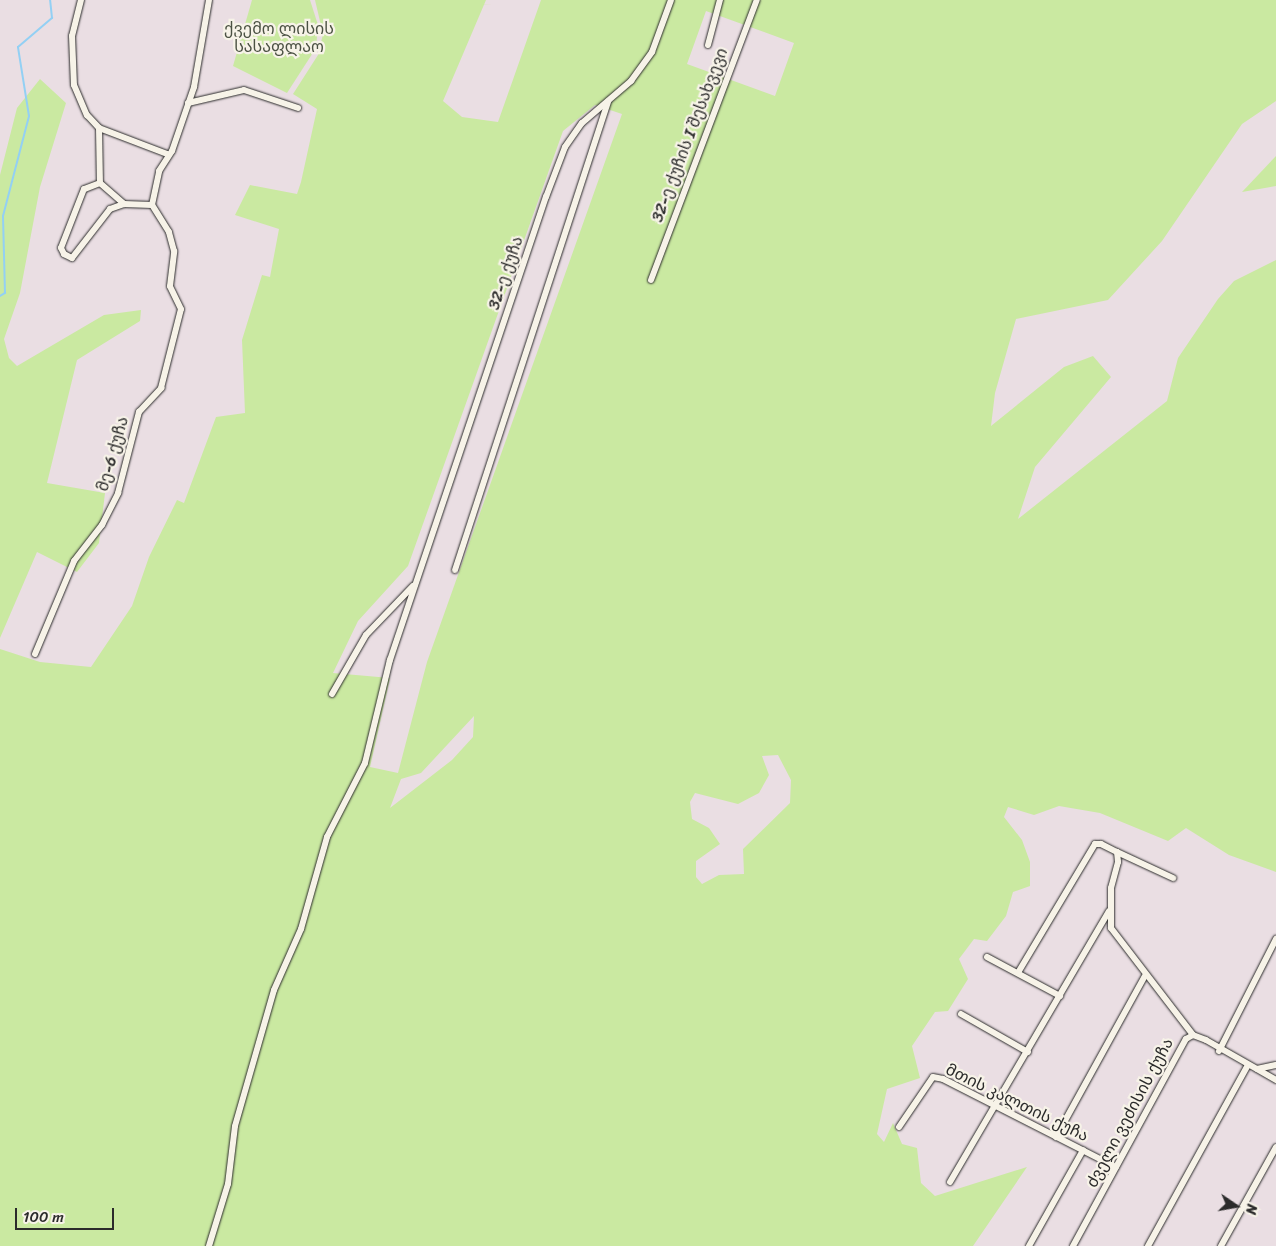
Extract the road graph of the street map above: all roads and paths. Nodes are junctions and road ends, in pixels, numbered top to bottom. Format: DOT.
graph roads {
  1 [pos="81,0"];
  2 [pos="209,0"];
  3 [pos="671,0"];
  4 [pos="720,0"];
  5 [pos="757,0"];
  6 [pos="708,45"];
  7 [pos="608,100"];
  8 [pos="188,103"];
  9 [pos="298,108"];
  10 [pos="99,128"];
  11 [pos="167,154"];
  12 [pos="100,183"];
  13 [pos="124,204"];
  14 [pos="152,205"];
  15 [pos="651,280"];
  16 [pos="454,570"];
  17 [pos="416,583"];
  18 [pos="35,654"];
  19 [pos="332,694"];
  20 [pos="1117,852"];
  21 [pos="1172,878"];
  22 [pos="1110,910"];
  23 [pos="1276,939"];
  24 [pos="988,957"];
  25 [pos="1019,972"];
  26 [pos="1145,976"];
  27 [pos="1060,996"];
  28 [pos="960,1014"];
  29 [pos="1193,1035"];
  30 [pos="1218,1051"];
  31 [pos="1028,1052"];
  32 [pos="1276,1065"];
  33 [pos="1247,1067"];
  34 [pos="1257,1069"];
  35 [pos="1276,1080"];
  36 [pos="996,1107"];
  37 [pos="899,1126"];
  38 [pos="1056,1137"];
  39 [pos="1276,1147"];
  40 [pos="1083,1150"];
  41 [pos="1116,1168"];
  42 [pos="950,1182"];
  43 [pos="209,1246"];
  44 [pos="1029,1246"];
  45 [pos="1073,1246"];
  46 [pos="1148,1246"];
  47 [pos="1221,1246"];
  1 -- 10 [label="street"];
  2 -- 8 [label="street"];
  3 -- 7 [label="street, 32-ე ქუჩა"];
  4 -- 6 [label="street"];
  5 -- 15 [label="street, 32-ე ქუჩის I შესახვევი"];
  7 -- 16 [label="street"];
  7 -- 17 [label="street, 32-ე ქუჩა"];
  8 -- 9 [label="street"];
  8 -- 11 [label="street"];
  10 -- 11 [label="street"];
  10 -- 12 [label="street"];
  11 -- 14 [label="street"];
  12 -- 13 [label="street"];
  12 -- 13 [label="street"];
  13 -- 14 [label="street"];
  14 -- 18 [label="street, მე-6 ქუჩა"];
  17 -- 19 [label="street"];
  17 -- 43 [label="street, 32-ე ქუჩა"];
  20 -- 21 [label="street"];
  20 -- 22 [label="street"];
  20 -- 25 [label="street"];
  22 -- 26 [label="street"];
  22 -- 27 [label="street"];
  23 -- 30 [label="street"];
  24 -- 25 [label="street"];
  25 -- 27 [label="street"];
  26 -- 29 [label="street"];
  26 -- 38 [label="street"];
  27 -- 31 [label="street"];
  28 -- 31 [label="street"];
  29 -- 30 [label="street, ძველი ვეძისის ქუჩა"];
  29 -- 41 [label="street, ძველი ვეძისის ქუჩა"];
  30 -- 33 [label="street, ძველი ვეძისის ქუჩა"];
  31 -- 36 [label="street"];
  32 -- 34 [label="street, ძველი ვეძისის ქუჩა"];
  33 -- 34 [label="street, ძველი ვეძისის ქუჩა"];
  33 -- 46 [label="street"];
  34 -- 35 [label="street, ძველი ვეძისის ქუჩა"];
  36 -- 37 [label="street, მთის კალთის ქუჩა"];
  36 -- 38 [label="street, მთის კალთის ქუჩა"];
  36 -- 42 [label="street"];
  38 -- 40 [label="street, მთის კალთის ქუჩა"];
  39 -- 47 [label="street"];
  40 -- 41 [label="street, მთის კალთის ქუჩა"];
  40 -- 44 [label="street"];
  41 -- 45 [label="street, ძველი ვეძისის ქუჩა"];
}
